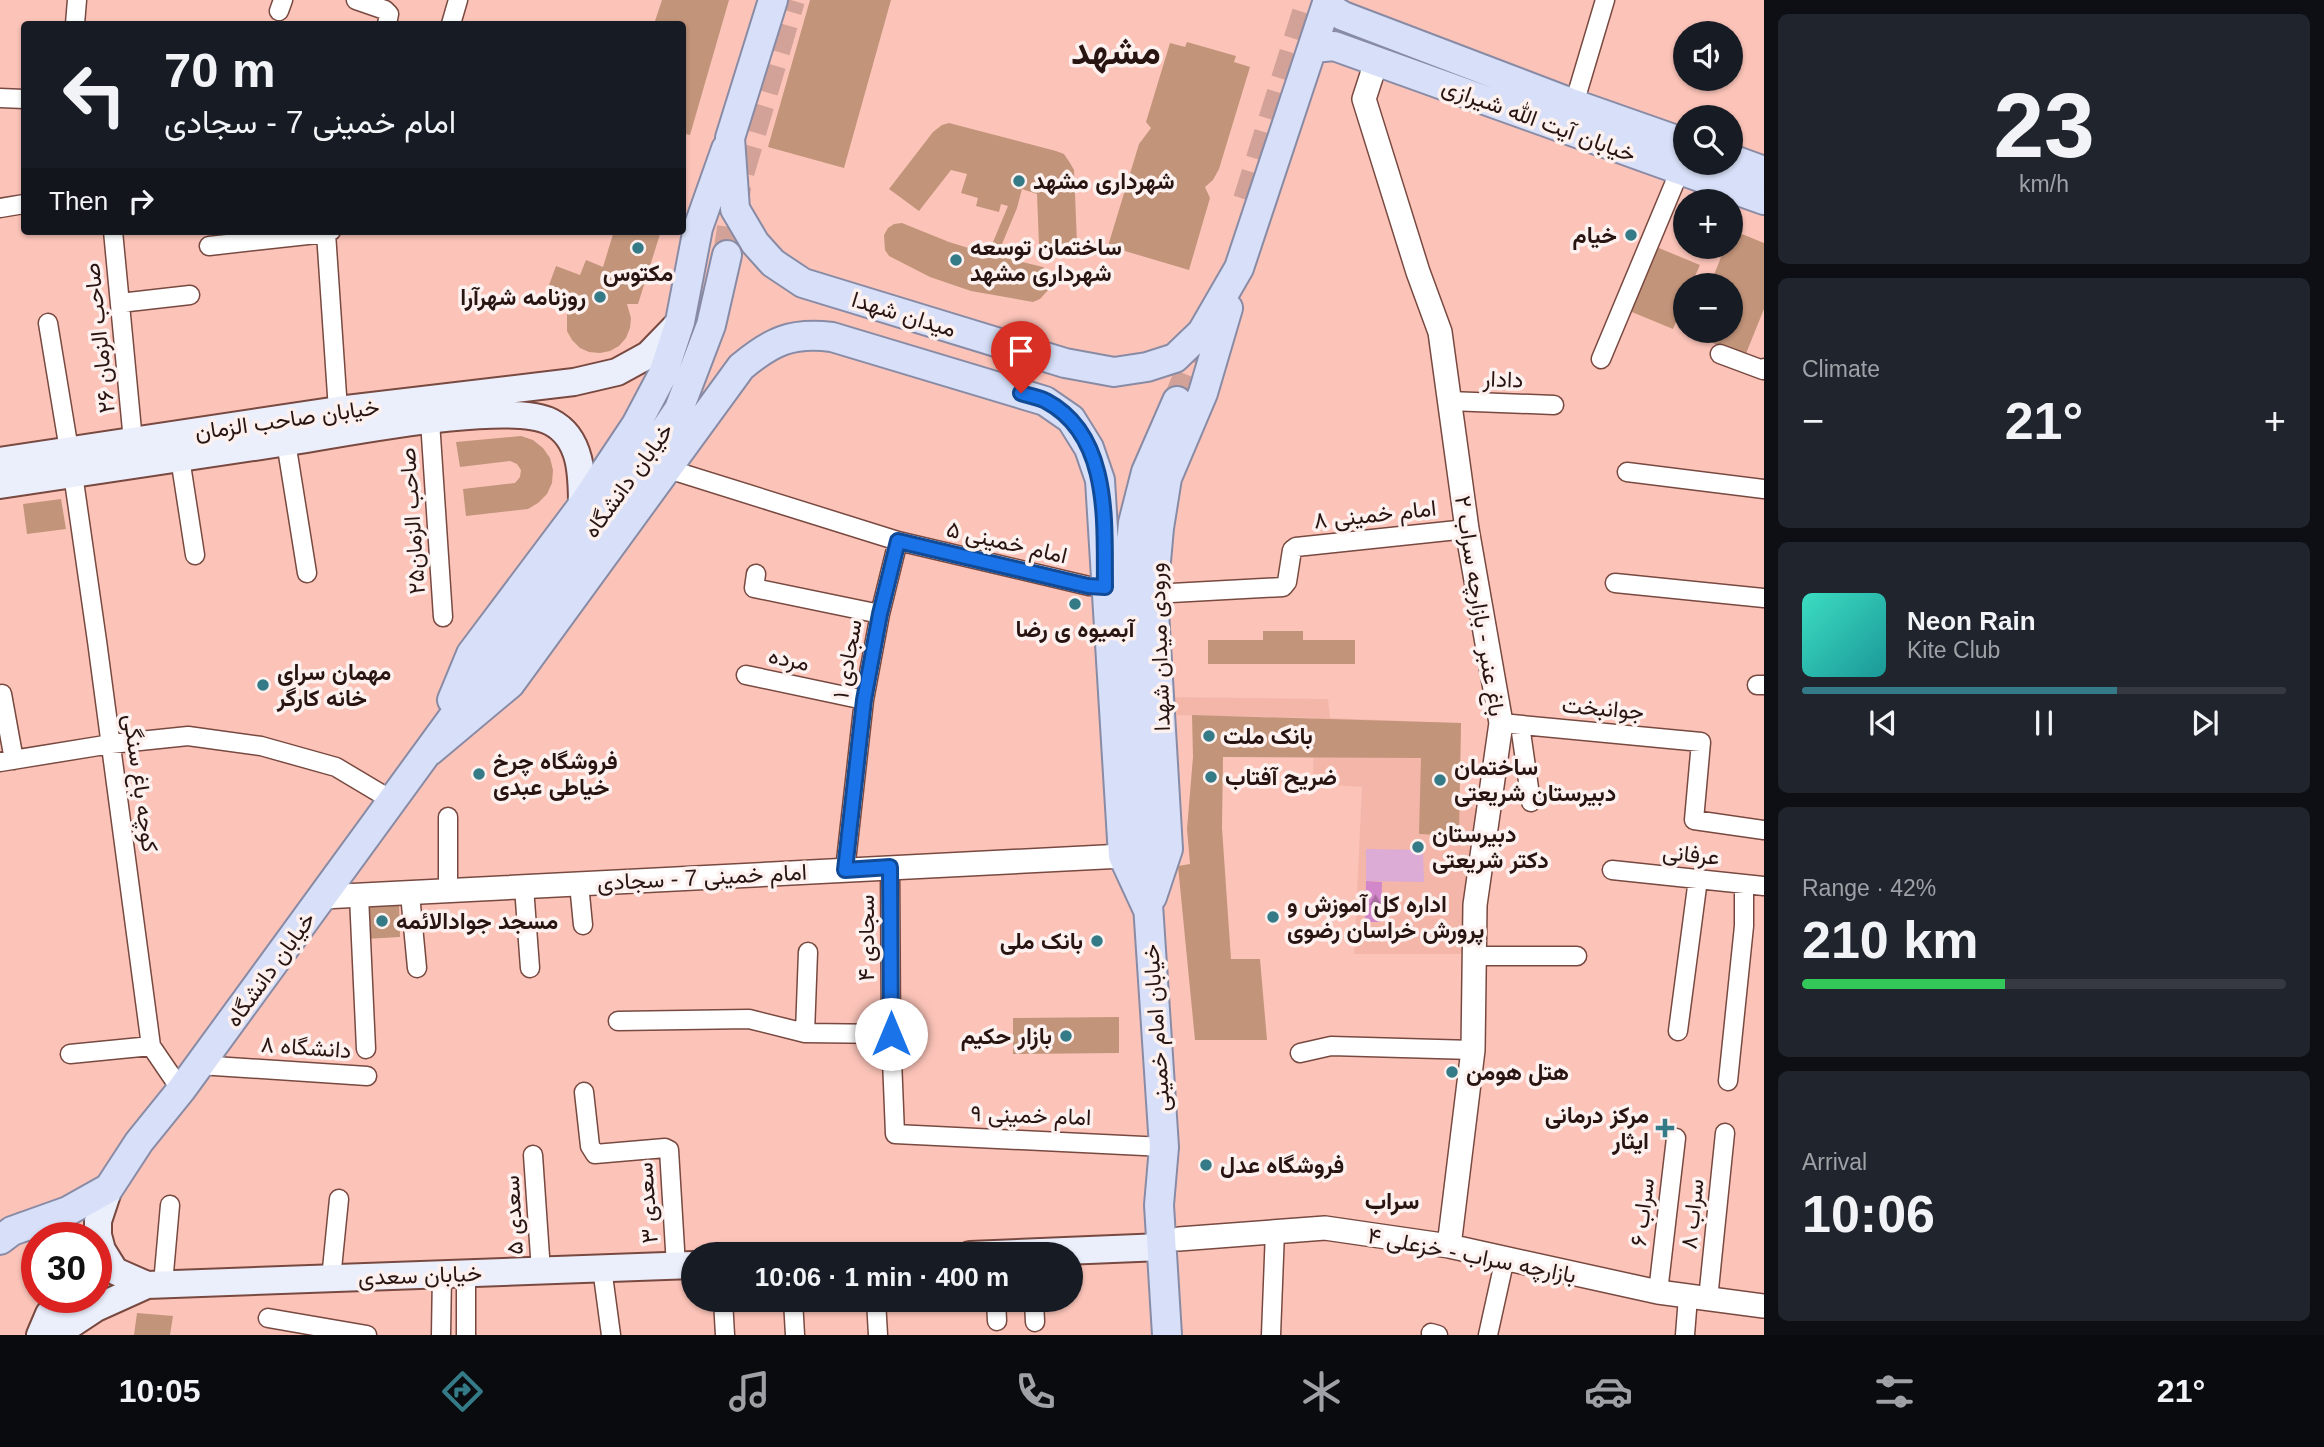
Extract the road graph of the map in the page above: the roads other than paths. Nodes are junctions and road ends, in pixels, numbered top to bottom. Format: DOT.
graph roads {
  1 [pos="77,0"];
  2 [pos="356,0"];
  3 [pos="458,0"];
  4 [pos="773,0"];
  5 [pos="1605,0"];
  6 [pos="1327,3"];
  7 [pos="75,21"];
  8 [pos="388,21"];
  9 [pos="452,21"];
  10 [pos="1314,48"];
  11 [pos="1376,62"];
  12 [pos="0,98"];
  13 [pos="21,99"];
  14 [pos="1574,104"];
  15 [pos="730,138"];
  16 [pos="1673,139"];
  17 [pos="1743,163"];
  18 [pos="1673,168"];
  19 [pos="1764,171"];
  20 [pos="1678,175"];
  21 [pos="1694,175"];
  22 [pos="1764,200"];
  23 [pos="21,204"];
  24 [pos="0,208"];
  25 [pos="690,225"];
  26 [pos="113,235"];
  27 [pos="302,235"];
  28 [pos="328,235"];
  29 [pos="209,246"];
  30 [pos="727,255"];
  31 [pos="1240,268"];
  32 [pos="190,295"];
  33 [pos="120,303"];
  34 [pos="680,321"];
  35 [pos="48,323"];
  36 [pos="1720,354"];
  37 [pos="1601,359"];
  38 [pos="1763,369"];
  39 [pos="1177,401"];
  40 [pos="1450,401"];
  41 [pos="1554,405"];
  42 [pos="338,410"];
  43 [pos="430,421"];
  44 [pos="133,441"];
  45 [pos="286,442"];
  46 [pos="180,458"];
  47 [pos="0,461"];
  48 [pos="71,462"];
  49 [pos="668,469"];
  50 [pos="1627,472"];
  51 [pos="0,485"];
  52 [pos="1764,489"];
  53 [pos="582,506"];
  54 [pos="1466,529"];
  55 [pos="898,541"];
  56 [pos="195,555"];
  57 [pos="307,573"];
  58 [pos="756,573"];
  59 [pos="1615,583"];
  60 [pos="1105,587"];
  61 [pos="1153,594"];
  62 [pos="1764,598"];
  63 [pos="880,614"];
  64 [pos="443,617"];
  65 [pos="746,675"];
  66 [pos="2,694"];
  67 [pos="864,700"];
  68 [pos="1510,724"];
  69 [pos="111,744"];
  70 [pos="430,751"];
  71 [pos="7,761"];
  72 [pos="393,801"];
  73 [pos="1531,802"];
  74 [pos="448,817"];
  75 [pos="1764,830"];
  76 [pos="1133,852"];
  77 [pos="890,867"];
  78 [pos="845,870"];
  79 [pos="1612,870"];
  80 [pos="1698,879"];
  81 [pos="579,884"];
  82 [pos="1744,884"];
  83 [pos="1764,886"];
  84 [pos="524,887"];
  85 [pos="448,892"];
  86 [pos="410,894"];
  87 [pos="359,896"];
  88 [pos="323,897"];
  89 [pos="1148,910"];
  90 [pos="583,925"];
  91 [pos="808,952"];
  92 [pos="1474,956"];
  93 [pos="1577,956"];
  94 [pos="417,968"];
  95 [pos="530,968"];
  96 [pos="618,1021"];
  97 [pos="1678,1031"];
  98 [pos="805,1033"];
  99 [pos="891,1034"];
  100 [pos="150,1046"];
  101 [pos="366,1049"];
  102 [pos="1473,1050"];
  103 [pos="1300,1053"];
  104 [pos="70,1054"];
  105 [pos="199,1065"];
  106 [pos="367,1076"];
  107 [pos="1728,1081"];
  108 [pos="181,1090"];
  109 [pos="584,1092"];
  110 [pos="1726,1133"];
  111 [pos="895,1134"];
  112 [pos="1676,1138"];
  113 [pos="1164,1147"];
  114 [pos="533,1155"];
  115 [pos="109,1188"];
  116 [pos="339,1199"];
  117 [pos="170,1205"];
  118 [pos="1275,1231"];
  119 [pos="12,1233"];
  120 [pos="681,1242"];
  121 [pos="1170,1243"];
  122 [pos="1449,1246"];
  123 [pos="1083,1250"];
  124 [pos="1505,1258"];
  125 [pos="681,1265"];
  126 [pos="602,1268"];
  127 [pos="541,1271"];
  128 [pos="454,1274"];
  129 [pos="331,1279"];
  130 [pos="155,1285"];
  131 [pos="1658,1292"];
  132 [pos="1698,1298"];
  133 [pos="1764,1306"];
  134 [pos="724,1312"];
  135 [pos="794,1312"];
  136 [pos="877,1312"];
  137 [pos="997,1312"];
  138 [pos="1035,1312"];
  139 [pos="50,1313"];
  140 [pos="268,1318"];
  141 [pos="997,1321"];
  142 [pos="1035,1322"];
  143 [pos="40,1335"];
  144 [pos="55,1335"];
  145 [pos="368,1335"];
  146 [pos="441,1335"];
  147 [pos="466,1335"];
  148 [pos="611,1335"];
  149 [pos="725,1335"];
  150 [pos="795,1335"];
  151 [pos="878,1335"];
  152 [pos="1167,1335"];
  153 [pos="1185,1335"];
  154 [pos="1271,1335"];
  155 [pos="1488,1335"];
  156 [pos="1685,1335"];
  1 -- 7 [label="street"];
  2 -- 8 [label="street"];
  3 -- 9 [label="street"];
  4 -- 15 [label="main road, میدان شهدا"];
  5 -- 14 [label="street"];
  6 -- 10 [label="main road, میدان شهدا"];
  6 -- 14 [label="main road, خیابان آیت الله شیرازی"];
  10 -- 11 [label="main road, خیابان آیت الله شیرازی"];
  10 -- 31 [label="main road, میدان شهدا"];
  11 -- 18 [label="main road, خیابان آیت الله شیرازی"];
  11 -- 40 [label="street, باغ عنبر - بازارچه سراب ۲"];
  12 -- 13 [label="street"];
  14 -- 16 [label="main road, خیابان آیت الله شیرازی"];
  15 -- 25 [label="main road"];
  15 -- 31 [label="main road, میدان شهدا"];
  17 -- 19 [label="main road"];
  20 -- 37 [label="street"];
  21 -- 22 [label="main road, خیابان آیت الله شیرازی"];
  23 -- 24 [label="street"];
  25 -- 34 [label="main road"];
  26 -- 33 [label="street, صاحب الزمان ۲۶"];
  27 -- 29 [label="street"];
  28 -- 42 [label="street"];
  30 -- 70 [label="main road, خیابان دانشگاه"];
  31 -- 61 [label="main road, ورودی میدان شهدا"];
  32 -- 33 [label="street"];
  33 -- 44 [label="street, صاحب الزمان ۲۶"];
  34 -- 42 [label="main road, خیابان صاحب الزمان"];
  34 -- 53 [label="main road"];
  35 -- 48 [label="street, کوچه باغ سنگی"];
  36 -- 38 [label="street"];
  39 -- 76 [label="main road"];
  40 -- 41 [label="street, دادار"];
  40 -- 54 [label="street, باغ عنبر - بازارچه سراب ۲"];
  42 -- 44 [label="main road, خیابان صاحب الزمان"];
  43 -- 45 [label="main road"];
  43 -- 53 [label="main road"];
  43 -- 64 [label="street, صاحب الزمان۲۵"];
  44 -- 48 [label="main road, خیابان صاحب الزمان"];
  45 -- 46 [label="main road"];
  45 -- 57 [label="street"];
  46 -- 48 [label="main road"];
  46 -- 56 [label="street"];
  47 -- 48 [label="main road, خیابان صاحب الزمان"];
  48 -- 51 [label="main road"];
  48 -- 69 [label="street, کوچه باغ سنگی"];
  49 -- 55 [label="street, امام خمینی ۵"];
  49 -- 60 [label="main road"];
  49 -- 70 [label="main road"];
  50 -- 52 [label="street"];
  53 -- 70 [label="main road"];
  54 -- 61 [label="street, امام خمینی ۸"];
  54 -- 68 [label="street, باغ عنبر - بازارچه سراب ۲"];
  55 -- 60 [label="street, امام خمینی ۵"];
  55 -- 63 [label="street, سجادی ۱"];
  58 -- 63 [label="street"];
  59 -- 62 [label="street"];
  60 -- 76 [label="main road"];
  61 -- 89 [label="main road, ورودی میدان شهدا"];
  63 -- 67 [label="street, سجادی ۱"];
  65 -- 67 [label="street, مرده"];
  66 -- 71 [label="street"];
  67 -- 78 [label="street, سجادی ۱"];
  68 -- 73 [label="street"];
  68 -- 75 [label="street, جوانبخت"];
  68 -- 92 [label="street, باغ عنبر - بازارچه سراب ۲"];
  69 -- 71 [label="street"];
  69 -- 72 [label="street"];
  69 -- 100 [label="street, کوچه باغ سنگی"];
  70 -- 72 [label="main road, خیابان دانشگاه"];
  72 -- 88 [label="main road, خیابان دانشگاه"];
  74 -- 85 [label="street"];
  76 -- 77 [label="street, امام خمینی 7 - سجادی"];
  76 -- 89 [label="main road, خیابان امام خمینی"];
  77 -- 78 [label="street, امام خمینی 7 - سجادی"];
  77 -- 99 [label="street, سجادی ۴"];
  78 -- 81 [label="street, امام خمینی 7 - سجادی"];
  79 -- 80 [label="street, عرفانی"];
  80 -- 82 [label="street, عرفانی"];
  80 -- 97 [label="street"];
  81 -- 84 [label="street, امام خمینی 7 - سجادی"];
  81 -- 90 [label="street"];
  82 -- 83 [label="street, عرفانی"];
  82 -- 107 [label="street"];
  84 -- 85 [label="street, امام خمینی 7 - سجادی"];
  84 -- 95 [label="street"];
  85 -- 86 [label="street, امام خمینی 7 - سجادی"];
  86 -- 87 [label="street, امام خمینی 7 - سجادی"];
  86 -- 94 [label="street"];
  87 -- 88 [label="street, امام خمینی 7 - سجادی"];
  87 -- 101 [label="street"];
  88 -- 105 [label="main road, خیابان دانشگاه"];
  89 -- 113 [label="main road, خیابان امام خمینی"];
  91 -- 98 [label="street"];
  92 -- 93 [label="street"];
  92 -- 102 [label="street, باغ عنبر - بازارچه سراب ۲"];
  96 -- 98 [label="street"];
  98 -- 99 [label="street"];
  99 -- 111 [label="street, سجادی ۴"];
  100 -- 104 [label="street"];
  100 -- 108 [label="street, کوچه باغ سنگی"];
  102 -- 103 [label="street"];
  102 -- 122 [label="street, باغ عنبر - بازارچه سراب ۲"];
  105 -- 106 [label="street, دانشگاه ۸"];
  105 -- 108 [label="main road, خیابان دانشگاه"];
  108 -- 115 [label="main road, خیابان دانشگاه"];
  109 -- 120 [label="street, سعدی ۳"];
  110 -- 132 [label="street, سراب ۸"];
  111 -- 113 [label="street, امام خمینی ۹"];
  112 -- 131 [label="street, سراب ۶"];
  113 -- 121 [label="main road, خیابان امام خمینی"];
  114 -- 127 [label="street, سعدی ۵"];
  115 -- 119 [label="main road"];
  115 -- 130 [label="main road"];
  116 -- 129 [label="street"];
  117 -- 130 [label="street"];
  118 -- 121 [label="street, بازارچه سراب - خزعلی ۴"];
  118 -- 122 [label="street, بازارچه سراب - خزعلی ۴"];
  118 -- 154 [label="street"];
  121 -- 123 [label="main road"];
  121 -- 152 [label="main road, خیابان امام خمینی"];
  121 -- 153 [label="main road, خیابان امام خمینی"];
  122 -- 124 [label="street, بازارچه سراب - خزعلی ۴"];
  124 -- 131 [label="street, بازارچه سراب - خزعلی ۴"];
  124 -- 155 [label="street"];
  125 -- 126 [label="main road, خیابان سعدی"];
  126 -- 127 [label="main road, خیابان سعدی"];
  126 -- 148 [label="street"];
  127 -- 128 [label="main road, خیابان سعدی"];
  128 -- 129 [label="main road, خیابان سعدی"];
  128 -- 146 [label="street"];
  128 -- 147 [label="street"];
  129 -- 130 [label="main road, خیابان سعدی"];
  130 -- 144 [label="main road"];
  131 -- 132 [label="street, بازارچه سراب - خزعلی ۴"];
  132 -- 133 [label="street, بازارچه سراب - خزعلی ۴"];
  132 -- 156 [label="street, سراب ۸"];
  134 -- 149 [label="street"];
  135 -- 150 [label="street"];
  136 -- 151 [label="street"];
  137 -- 141 [label="street"];
  138 -- 142 [label="street"];
  139 -- 143 [label="main road"];
  140 -- 145 [label="street"];
}
